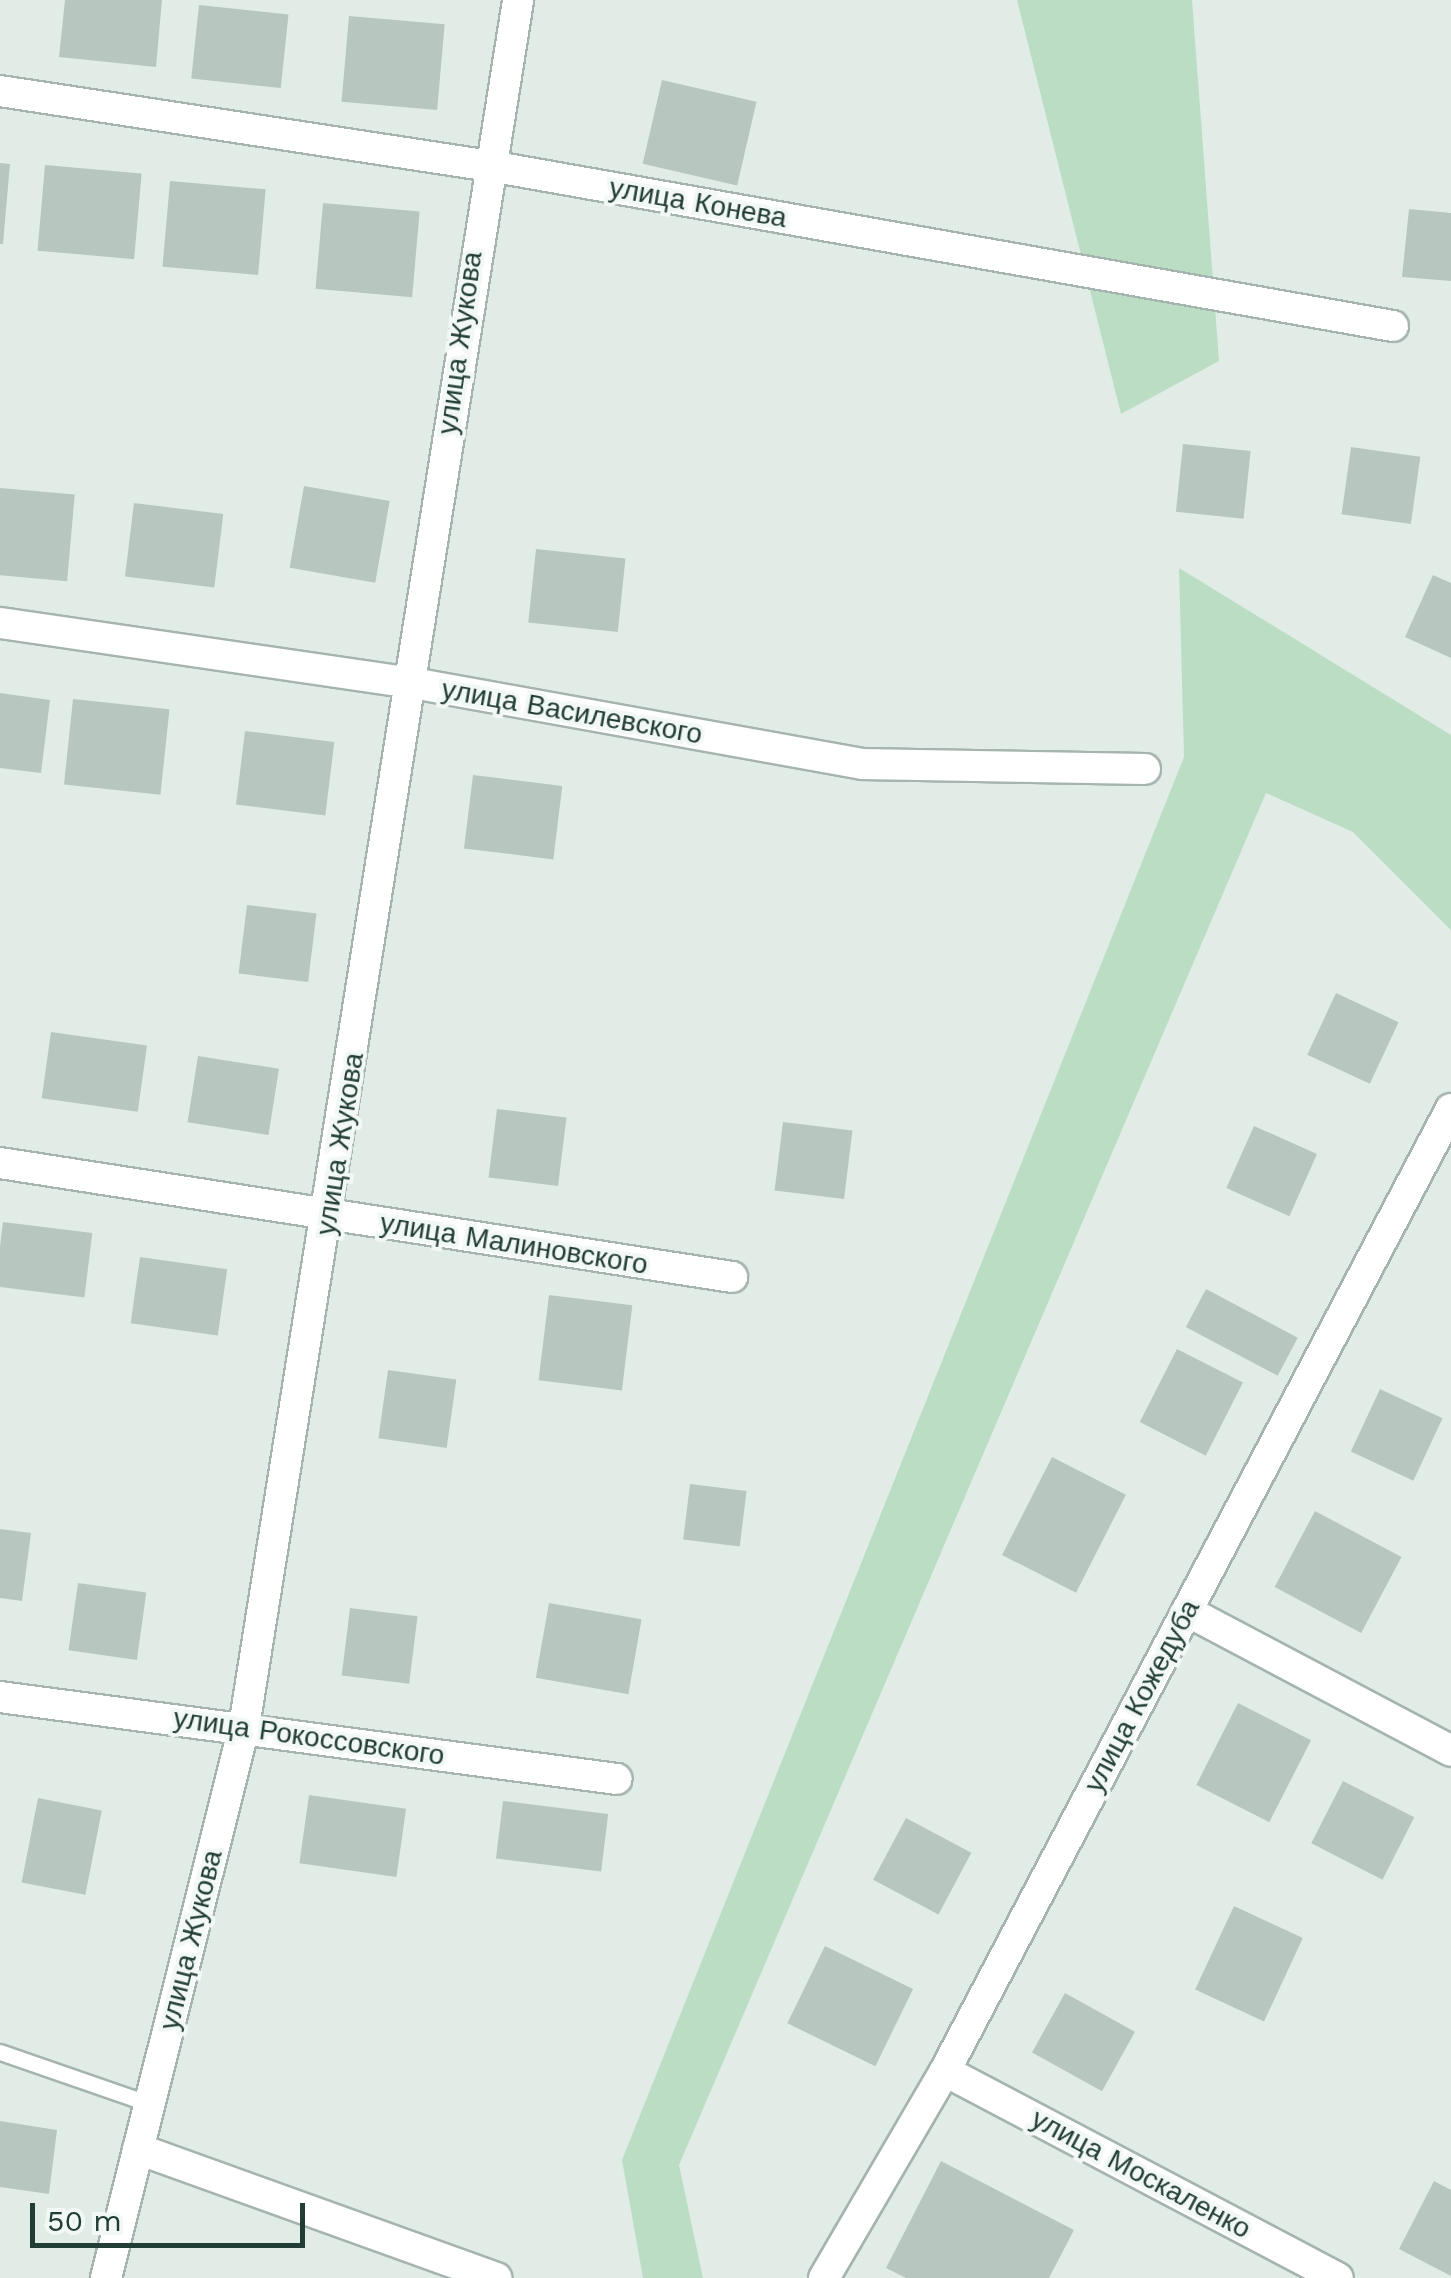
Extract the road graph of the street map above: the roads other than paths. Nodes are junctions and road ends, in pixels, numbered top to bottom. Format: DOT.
graph roads {
  1 [pos="518,0"];
  2 [pos="0,91"];
  3 [pos="490,166"];
  4 [pos="1393,326"];
  5 [pos="0,623"];
  6 [pos="412,683"];
  7 [pos="1145,769"];
  8 [pos="1451,1109"];
  9 [pos="0,1163"];
  10 [pos="329,1216"];
  11 [pos="732,1276"];
  12 [pos="1186,1611"];
  13 [pos="0,1697"];
  14 [pos="244,1727"];
  15 [pos="1451,1752"];
  16 [pos="618,1780"];
  17 [pos="0,2052"];
  18 [pos="945,2070"];
  19 [pos="150,2104"];
  20 [pos="138,2149"];
  21 [pos="106,2278"];
  22 [pos="497,2278"];
  23 [pos="824,2278"];
  24 [pos="1338,2278"];
  1 -- 3 [label="street, улица Жукова"];
  2 -- 3 [label="street, улица Конева"];
  3 -- 4 [label="street, улица Конева"];
  3 -- 6 [label="street, улица Жукова"];
  5 -- 6 [label="street, улица Василевского"];
  6 -- 7 [label="street, улица Василевского"];
  6 -- 10 [label="street, улица Жукова"];
  8 -- 12 [label="street, улица Кожедуба"];
  9 -- 10 [label="street, улица Малиновского"];
  10 -- 11 [label="street, улица Малиновского"];
  10 -- 14 [label="street, улица Жукова"];
  12 -- 15 [label="street"];
  12 -- 18 [label="street, улица Кожедуба"];
  13 -- 14 [label="street, улица Рокоссовского"];
  14 -- 16 [label="street, улица Рокоссовского"];
  14 -- 19 [label="street, улица Жукова"];
  17 -- 19 [label="lane"];
  18 -- 23 [label="street, улица Кожедуба"];
  18 -- 24 [label="street, улица Москаленко"];
  19 -- 20 [label="street, улица Жукова"];
  20 -- 21 [label="street, улица Жукова"];
  20 -- 22 [label="street"];
}
